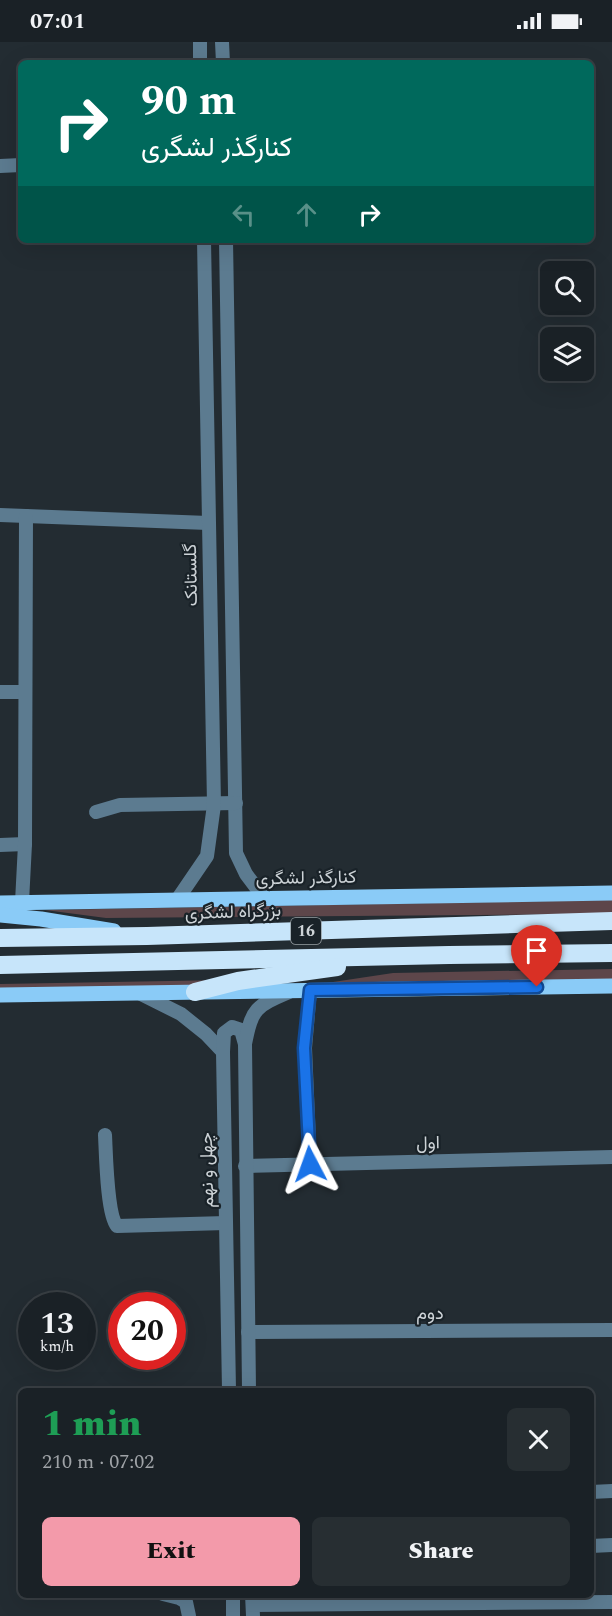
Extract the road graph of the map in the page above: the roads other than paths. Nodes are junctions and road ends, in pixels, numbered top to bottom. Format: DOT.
graph roads {
  1 [pos="200,42"];
  2 [pos="222,42"];
  3 [pos="200,60"];
  4 [pos="222,60"];
  5 [pos="18,165"];
  6 [pos="0,166"];
  7 [pos="204,243"];
  8 [pos="226,243"];
  9 [pos="0,515"];
  10 [pos="26,516"];
  11 [pos="208,523"];
  12 [pos="0,692"];
  13 [pos="25,692"];
  14 [pos="236,803"];
  15 [pos="214,805"];
  16 [pos="96,812"];
  17 [pos="25,844"];
  18 [pos="0,845"];
  19 [pos="612,892"];
  20 [pos="264,898"];
  21 [pos="177,900"];
  22 [pos="22,902"];
  23 [pos="0,903"];
  24 [pos="0,915"];
  25 [pos="612,921"];
  26 [pos="147,936"];
  27 [pos="0,938"];
  28 [pos="612,953"];
  29 [pos="423,955"];
  30 [pos="0,965"];
  31 [pos="612,986"];
  32 [pos="310,990"];
  33 [pos="291,991"];
  34 [pos="195,992"];
  35 [pos="139,993"];
  36 [pos="0,995"];
  37 [pos="245,1044"];
  38 [pos="223,1052"];
  39 [pos="105,1135"];
  40 [pos="612,1156"];
  41 [pos="310,1164"];
  42 [pos="245,1166"];
  43 [pos="226,1222"];
  44 [pos="612,1330"];
  45 [pos="248,1332"];
  46 [pos="229,1388"];
  47 [pos="249,1388"];
  48 [pos="612,1491"];
  49 [pos="594,1492"];
  50 [pos="612,1545"];
  51 [pos="594,1546"];
  52 [pos="179,1598"];
  53 [pos="233,1598"];
  54 [pos="612,1602"];
  55 [pos="252,1605"];
  56 [pos="189,1616"];
  57 [pos="233,1616"];
  1 -- 3 [label="street"];
  2 -- 4 [label="street"];
  5 -- 6 [label="street"];
  7 -- 11 [label="street, گلستانک"];
  8 -- 14 [label="street"];
  9 -- 10 [label="street"];
  10 -- 11 [label="street"];
  10 -- 13 [label="street"];
  11 -- 15 [label="street, گلستانک"];
  12 -- 13 [label="street"];
  13 -- 17 [label="street"];
  14 -- 15 [label="street"];
  14 -- 20 [label="street"];
  15 -- 16 [label="street"];
  15 -- 21 [label="street, گلستانک"];
  17 -- 18 [label="street"];
  17 -- 22 [label="street"];
  19 -- 20 [label="main road, کنارگذر لشگری"];
  20 -- 21 [label="main road, کنارگذر لشگری"];
  21 -- 22 [label="main road, کنارگذر لشگری"];
  22 -- 23 [label="main road, کنارگذر لشگری"];
  24 -- 26 [label="main road"];
  25 -- 26 [label="highway, بزرگراه لشگری / 16"];
  26 -- 27 [label="highway, بزرگراه لشگری / 16"];
  28 -- 29 [label="highway, 16"];
  29 -- 30 [label="highway, 16"];
  29 -- 34 [label="highway"];
  31 -- 32 [label="main road"];
  32 -- 33 [label="main road"];
  32 -- 41 [label="street"];
  33 -- 34 [label="main road"];
  33 -- 37 [label="street"];
  34 -- 35 [label="main road"];
  35 -- 36 [label="main road"];
  35 -- 38 [label="street"];
  37 -- 38 [label="street"];
  37 -- 42 [label="street"];
  38 -- 43 [label="street, چهل و نهم"];
  39 -- 43 [label="street"];
  40 -- 41 [label="street, اول"];
  41 -- 42 [label="street, اول"];
  42 -- 45 [label="street"];
  43 -- 46 [label="street, چهل و نهم"];
  44 -- 45 [label="street, دوم"];
  45 -- 47 [label="street"];
  48 -- 49 [label="street"];
  50 -- 51 [label="street"];
  52 -- 56 [label="street"];
  53 -- 57 [label="street"];
  54 -- 55 [label="street"];
}
